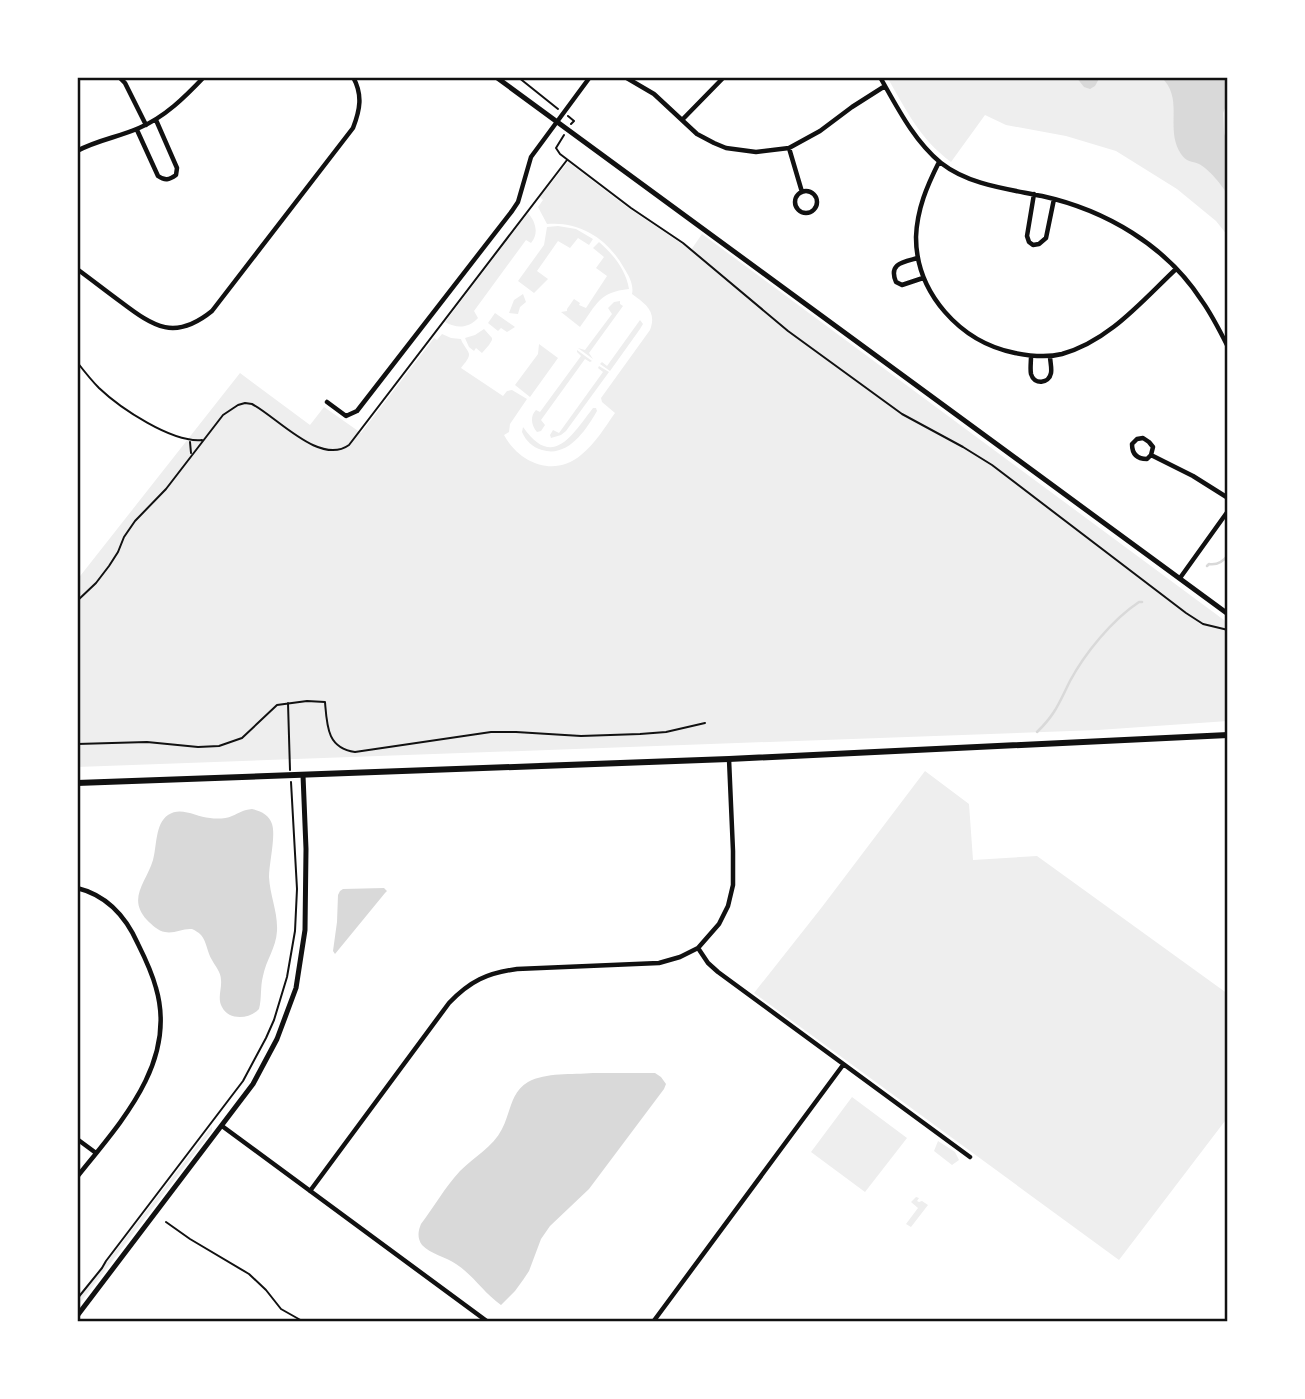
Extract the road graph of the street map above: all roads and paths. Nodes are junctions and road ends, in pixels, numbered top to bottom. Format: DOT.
graph roads {
  1 [pos="119,77"];
  2 [pos="204,77"];
  3 [pos="354,77"];
  4 [pos="496,77"];
  5 [pos="518,77"];
  6 [pos="590,77"];
  7 [pos="625,77"];
  8 [pos="724,77"];
  9 [pos="880,77"];
  10 [pos="885,86"];
  11 [pos="554,106"];
  12 [pos="156,120"];
  13 [pos="682,120"];
  14 [pos="557,122"];
  15 [pos="146,125"];
  16 [pos="137,130"];
  17 [pos="562,137"];
  18 [pos="789,148"];
  19 [pos="77,151"];
  20 [pos="568,159"];
  21 [pos="939,162"];
  22 [pos="802,192"];
  23 [pos="1034,194"];
  24 [pos="1054,199"];
  25 [pos="918,258"];
  26 [pos="77,269"];
  27 [pos="1176,269"];
  28 [pos="923,278"];
  29 [pos="438,327"];
  30 [pos="1228,347"];
  31 [pos="1031,356"];
  32 [pos="1050,356"];
  33 [pos="77,362"];
  34 [pos="327,402"];
  35 [pos="190,440"];
  36 [pos="1151,455"];
  37 [pos="190,457"];
  38 [pos="1228,498"];
  39 [pos="1228,511"];
  40 [pos="1180,578"];
  41 [pos="77,601"];
  42 [pos="1228,614"];
  43 [pos="1228,630"];
  44 [pos="288,703"];
  45 [pos="705,723"];
  46 [pos="1228,735"];
  47 [pos="77,744"];
  48 [pos="729,759"];
  49 [pos="290,763"];
  50 [pos="303,775"];
  51 [pos="77,783"];
  52 [pos="291,788"];
  53 [pos="77,888"];
  54 [pos="698,948"];
  55 [pos="843,1065"];
  56 [pos="222,1126"];
  57 [pos="77,1139"];
  58 [pos="96,1153"];
  59 [pos="970,1157"];
  60 [pos="77,1165"];
  61 [pos="83,1169"];
  62 [pos="77,1178"];
  63 [pos="310,1191"];
  64 [pos="166,1222"];
  65 [pos="77,1299"];
  66 [pos="77,1316"];
  67 [pos="304,1322"];
  68 [pos="488,1322"];
  69 [pos="653,1322"];
  1 -- 15 [label="street"];
  2 -- 12 [label="street"];
  3 -- 26 [label="street"];
  4 -- 14 [label="street"];
  5 -- 11 [label="path"];
  6 -- 14 [label="street"];
  7 -- 13 [label="street"];
  8 -- 13 [label="street"];
  9 -- 10 [label="street"];
  10 -- 18 [label="street"];
  10 -- 21 [label="street"];
  12 -- 15 [label="street"];
  12 -- 16 [label="street"];
  13 -- 18 [label="street"];
  14 -- 34 [label="street"];
  14 -- 40 [label="street"];
  15 -- 16 [label="street"];
  16 -- 19 [label="street"];
  17 -- 20 [label="path"];
  18 -- 22 [label="street"];
  20 -- 29 [label="path"];
  20 -- 43 [label="path"];
  21 -- 23 [label="street"];
  21 -- 25 [label="street"];
  22 -- 22 [label="street"];
  23 -- 24 [label="street"];
  23 -- 24 [label="street"];
  24 -- 27 [label="street"];
  25 -- 28 [label="street"];
  25 -- 28 [label="street"];
  27 -- 30 [label="street"];
  27 -- 32 [label="street"];
  28 -- 31 [label="street"];
  31 -- 32 [label="street"];
  31 -- 32 [label="street"];
  33 -- 35 [label="path"];
  35 -- 37 [label="path"];
  35 -- 37 [label="path"];
  36 -- 36 [label="street"];
  36 -- 38 [label="street"];
  37 -- 41 [label="path"];
  39 -- 40 [label="street"];
  40 -- 42 [label="street"];
  44 -- 45 [label="path"];
  44 -- 47 [label="path"];
  44 -- 49 [label="path"];
  46 -- 48 [label="main road"];
  48 -- 50 [label="main road"];
  48 -- 54 [label="street"];
  50 -- 51 [label="main road"];
  50 -- 56 [label="street"];
  52 -- 65 [label="path"];
  53 -- 58 [label="street"];
  54 -- 55 [label="street"];
  54 -- 63 [label="street"];
  55 -- 59 [label="street"];
  55 -- 69 [label="street"];
  56 -- 63 [label="street"];
  56 -- 66 [label="street"];
  57 -- 58 [label="street"];
  58 -- 61 [label="street"];
  60 -- 61 [label="street"];
  61 -- 62 [label="street"];
  63 -- 68 [label="street"];
  64 -- 67 [label="path"];
}
